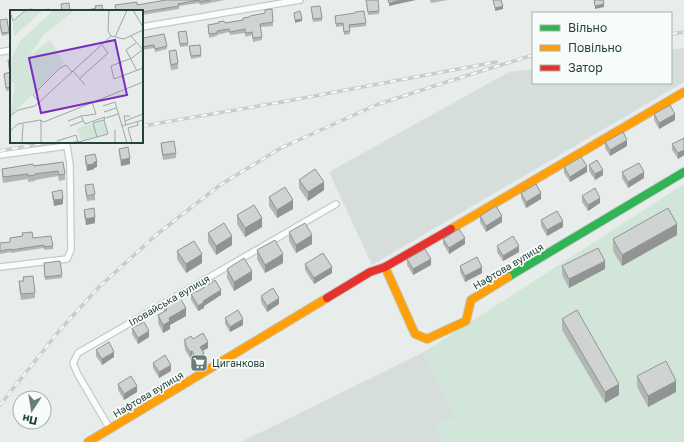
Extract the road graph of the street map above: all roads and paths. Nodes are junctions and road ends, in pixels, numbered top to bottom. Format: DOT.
graph roads {
  1 [pos="300,0"];
  2 [pos="143,27"];
  3 [pos="10,50"];
  4 [pos="0,52"];
  5 [pos="684,92"];
  6 [pos="0,155"];
  7 [pos="684,172"];
  8 [pos="336,204"];
  9 [pos="0,267"];
  10 [pos="385,267"];
  11 [pos="110,429"];
  12 [pos="88,442"];
  1 -- 2 [label="street"];
  3 -- 4 [label="street"];
  5 -- 10 [label="street, Нафтова вулиця"];
  6 -- 9 [label="street"];
  7 -- 10 [label="street, Нафтова вулиця"];
  8 -- 11 [label="street, Іловайська вулиця"];
  10 -- 11 [label="street, Нафтова вулиця"];
  11 -- 12 [label="street, Нафтова вулиця"];
}
